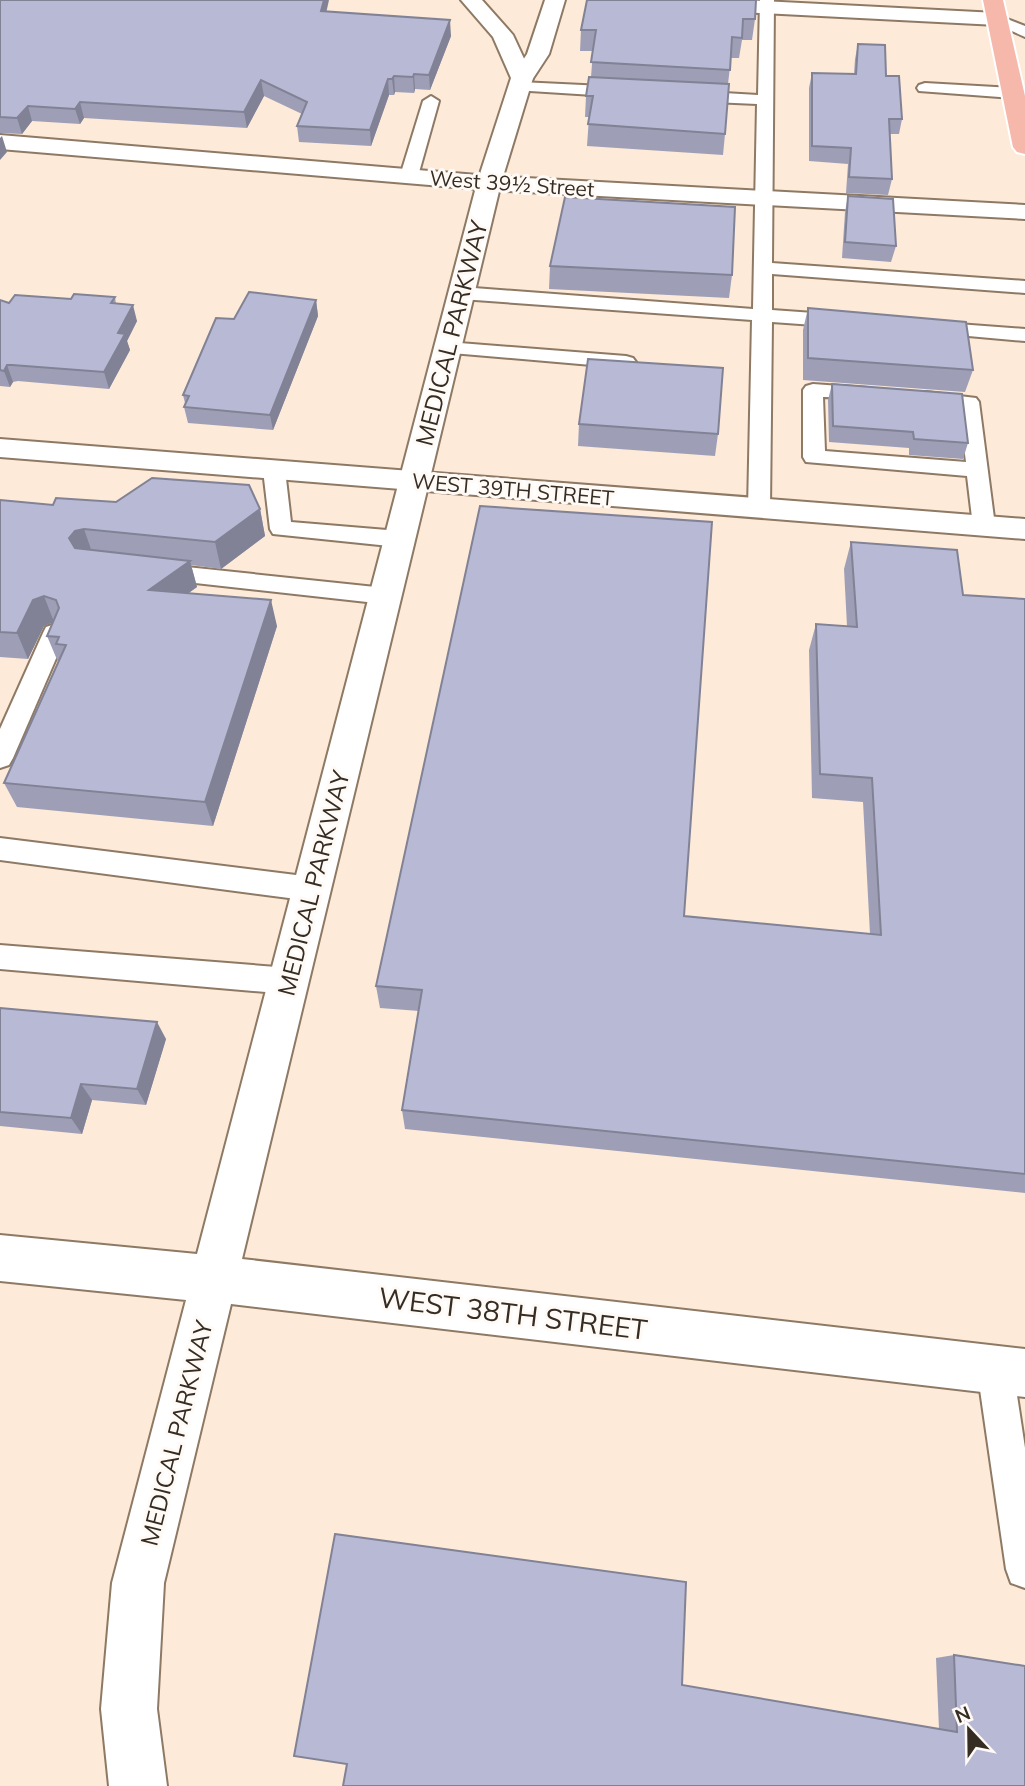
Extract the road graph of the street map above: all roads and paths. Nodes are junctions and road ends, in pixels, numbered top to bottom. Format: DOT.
graph roads {
  1 [pos="471,0"];
  2 [pos="555,0"];
  3 [pos="624,0"];
  4 [pos="766,4"];
  5 [pos="995,10"];
  6 [pos="1024,12"];
  7 [pos="1025,32"];
  8 [pos="521,83"];
  9 [pos="925,88"];
  10 [pos="1013,93"];
  11 [pos="646,94"];
  12 [pos="672,95"];
  13 [pos="765,100"];
  14 [pos="431,102"];
  15 [pos="0,142"];
  16 [pos="1025,147"];
  17 [pos="409,176"];
  18 [pos="489,183"];
  19 [pos="764,198"];
  20 [pos="1025,212"];
  21 [pos="763,268"];
  22 [pos="1025,286"];
  23 [pos="461,293"];
  24 [pos="762,314"];
  25 [pos="857,322"];
  26 [pos="912,326"];
  27 [pos="1025,335"];
  28 [pos="447,348"];
  29 [pos="646,364"];
  30 [pos="0,448"];
  31 [pos="274,470"];
  32 [pos="978,470"];
  33 [pos="413,481"];
  34 [pos="759,508"];
  35 [pos="985,526"];
  36 [pos="1025,529"];
  37 [pos="399,539"];
  38 [pos="134,570"];
  39 [pos="385,596"];
  40 [pos="55,633"];
  41 [pos="0,758"];
  42 [pos="0,849"];
  43 [pos="312,888"];
  44 [pos="0,957"];
  45 [pos="289,981"];
  46 [pos="0,1258"];
  47 [pos="215,1279"];
  48 [pos="1010,1371"];
  49 [pos="1025,1569"];
  50 [pos="138,1786"];
  1 -- 8 [label="street"];
  2 -- 8 [label="street, MEDICAL PARKWAY"];
  3 -- 4 [label="street"];
  4 -- 5 [label="street"];
  4 -- 13 [label="lane"];
  5 -- 6 [label="lane"];
  5 -- 7 [label="lane"];
  5 -- 10 [label="main road"];
  8 -- 11 [label="lane"];
  8 -- 18 [label="street, MEDICAL PARKWAY"];
  9 -- 10 [label="lane"];
  10 -- 16 [label="main road"];
  12 -- 13 [label="lane"];
  13 -- 19 [label="lane"];
  14 -- 17 [label="lane"];
  15 -- 17 [label="street, West 39½ Street"];
  17 -- 18 [label="street, West 39½ Street"];
  18 -- 19 [label="street, West 39½ Street"];
  18 -- 23 [label="street, MEDICAL PARKWAY"];
  19 -- 20 [label="street, West 39½ Street"];
  19 -- 21 [label="lane"];
  21 -- 22 [label="lane"];
  21 -- 24 [label="lane"];
  23 -- 24 [label="lane"];
  23 -- 28 [label="street, MEDICAL PARKWAY"];
  24 -- 25 [label="lane"];
  24 -- 34 [label="lane"];
  26 -- 27 [label="lane"];
  28 -- 29 [label="lane"];
  28 -- 33 [label="street, MEDICAL PARKWAY"];
  30 -- 31 [label="street, WEST 39TH STREET"];
  31 -- 33 [label="street, WEST 39TH STREET"];
  31 -- 37 [label="lane"];
  32 -- 32 [label="lane"];
  32 -- 35 [label="lane"];
  33 -- 34 [label="street, WEST 39TH STREET"];
  33 -- 37 [label="street, MEDICAL PARKWAY"];
  34 -- 35 [label="street, WEST 39TH STREET"];
  35 -- 36 [label="street, WEST 39TH STREET"];
  37 -- 39 [label="street, MEDICAL PARKWAY"];
  38 -- 39 [label="lane"];
  39 -- 43 [label="street, MEDICAL PARKWAY"];
  40 -- 41 [label="lane"];
  42 -- 43 [label="lane"];
  43 -- 45 [label="street, MEDICAL PARKWAY"];
  44 -- 45 [label="lane"];
  45 -- 47 [label="street, MEDICAL PARKWAY"];
  46 -- 47 [label="street, WEST 38TH STREET"];
  47 -- 48 [label="street, WEST 38TH STREET"];
  47 -- 50 [label="street, MEDICAL PARKWAY"];
  48 -- 49 [label="lane"];
}
